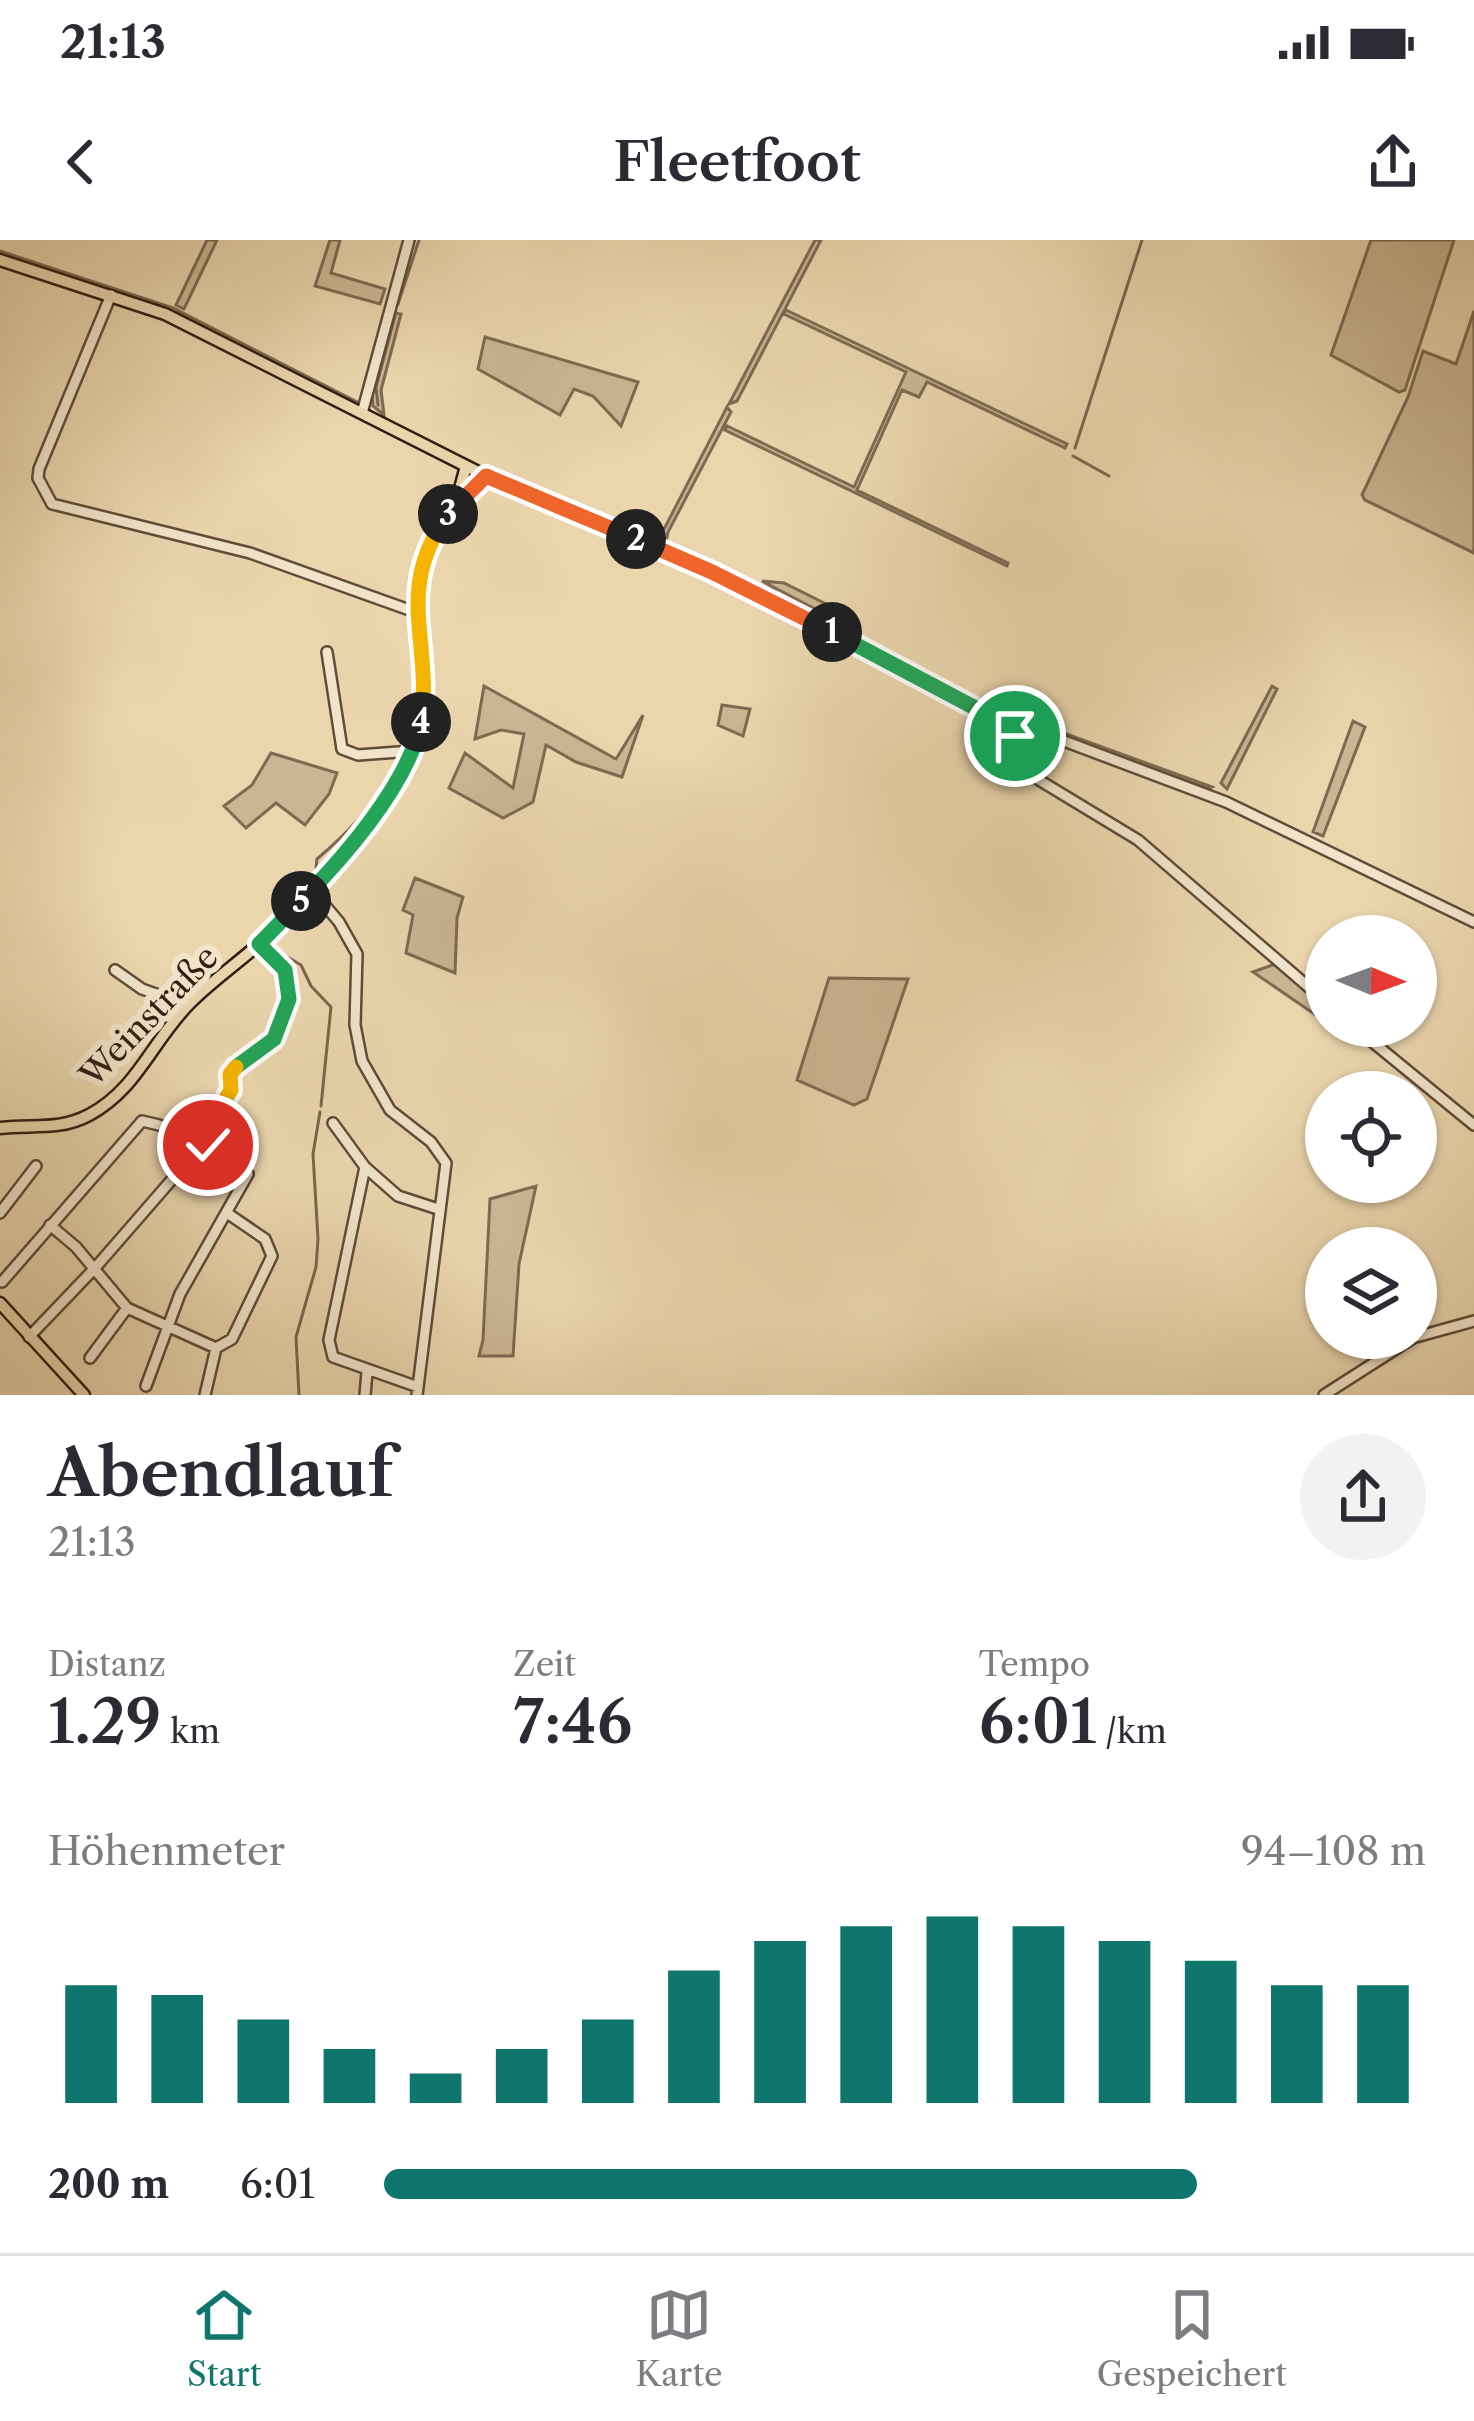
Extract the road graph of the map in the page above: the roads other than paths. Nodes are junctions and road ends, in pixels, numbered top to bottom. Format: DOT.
graph roads {
  1 [pos="409,240"];
  2 [pos="0,260"];
  3 [pos="111,295"];
  4 [pos="362,413"];
  5 [pos="466,466"];
  6 [pos="486,476"];
  7 [pos="456,503"];
  8 [pos="415,612"];
  9 [pos="327,652"];
  10 [pos="979,710"];
  11 [pos="1015,724"];
  12 [pos="407,750"];
  13 [pos="1022,760"];
  14 [pos="312,890"];
  15 [pos="1474,922"];
  16 [pos="259,944"];
  17 [pos="115,970"];
  18 [pos="1305,984"];
  19 [pos="187,1005"];
  20 [pos="1379,1047"];
  21 [pos="333,1123"];
  22 [pos="1474,1125"];
  23 [pos="0,1127"];
  24 [pos="200,1142"];
  25 [pos="36,1166"];
  26 [pos="365,1167"];
  27 [pos="438,1209"];
  28 [pos="227,1213"];
  29 [pos="0,1214"];
  30 [pos="50,1225"];
  31 [pos="95,1268"];
  32 [pos="2,1282"];
  33 [pos="0,1303"];
  34 [pos="127,1308"];
  35 [pos="1474,1321"];
  36 [pos="167,1326"];
  37 [pos="1437,1332"];
  38 [pos="29,1337"];
  39 [pos="215,1348"];
  40 [pos="90,1358"];
  41 [pos="1381,1359"];
  42 [pos="367,1372"];
  43 [pos="146,1386"];
  44 [pos="418,1391"];
  45 [pos="84,1395"];
  46 [pos="205,1395"];
  47 [pos="365,1395"];
  48 [pos="1324,1395"];
  1 -- 4 [label="street"];
  2 -- 3 [label="main road"];
  3 -- 4 [label="main road"];
  3 -- 8 [label="street"];
  4 -- 5 [label="main road"];
  5 -- 6 [label="main road"];
  5 -- 7 [label="main road, Weinstraße"];
  6 -- 7 [label="main road, Weinstraße"];
  6 -- 10 [label="street"];
  7 -- 8 [label="main road, Weinstraße"];
  8 -- 12 [label="main road, Weinstraße"];
  9 -- 12 [label="street"];
  10 -- 11 [label="street"];
  10 -- 13 [label="street"];
  11 -- 13 [label="street"];
  11 -- 15 [label="street"];
  12 -- 14 [label="main road, Weinstraße"];
  13 -- 18 [label="street"];
  14 -- 16 [label="main road, Weinstraße"];
  14 -- 27 [label="street"];
  16 -- 19 [label="main road, Weinstraße"];
  16 -- 24 [label="street"];
  17 -- 19 [label="street"];
  19 -- 23 [label="main road, Weinstraße"];
  20 -- 22 [label="street"];
  21 -- 26 [label="street"];
  24 -- 28 [label="street"];
  24 -- 30 [label="street"];
  24 -- 31 [label="street"];
  25 -- 29 [label="street"];
  26 -- 27 [label="street"];
  26 -- 42 [label="street"];
  27 -- 44 [label="street"];
  28 -- 36 [label="street"];
  28 -- 39 [label="street"];
  30 -- 31 [label="street"];
  30 -- 32 [label="street"];
  31 -- 34 [label="street"];
  31 -- 38 [label="street"];
  33 -- 38 [label="main road"];
  34 -- 36 [label="street"];
  34 -- 40 [label="street"];
  35 -- 37 [label="street"];
  36 -- 39 [label="street"];
  36 -- 43 [label="street"];
  38 -- 45 [label="main road"];
  39 -- 46 [label="street"];
  41 -- 48 [label="street"];
  42 -- 44 [label="street"];
  42 -- 47 [label="street"];
}
